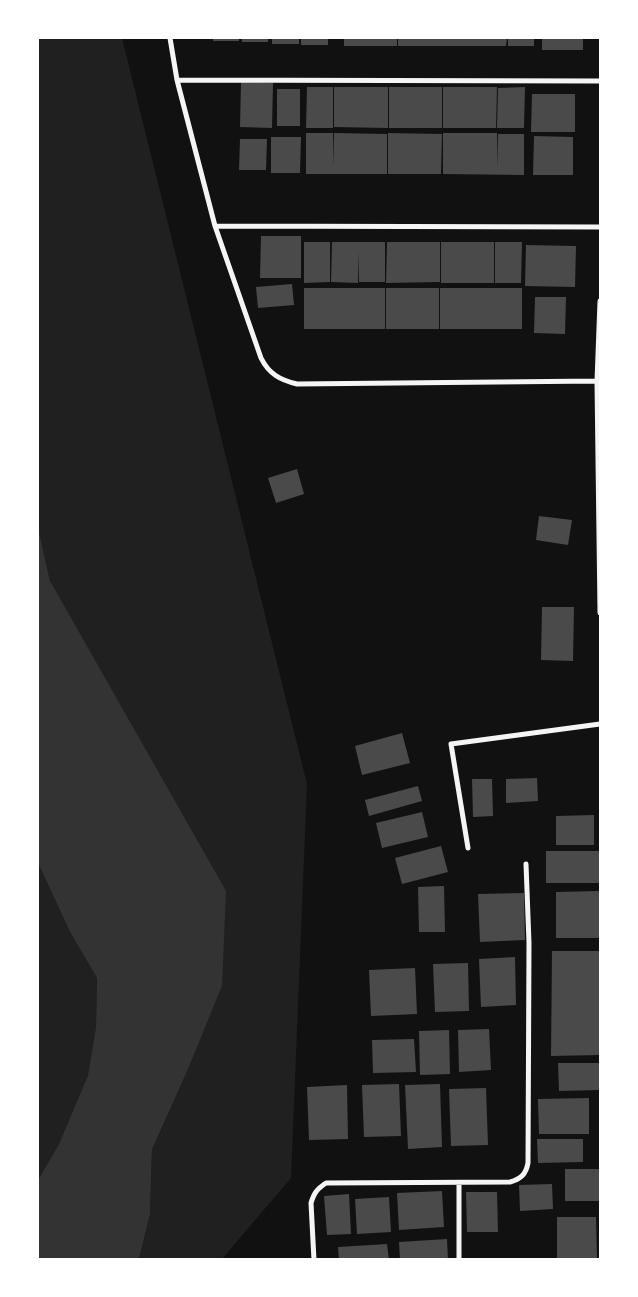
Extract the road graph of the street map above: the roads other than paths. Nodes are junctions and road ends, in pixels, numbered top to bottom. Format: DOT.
graph roads {
  1 [pos="170,38"];
  2 [pos="177,80"];
  3 [pos="600,81"];
  4 [pos="215,226"];
  5 [pos="600,227"];
  6 [pos="600,300"];
  7 [pos="597,381"];
  8 [pos="600,613"];
  9 [pos="600,724"];
  10 [pos="468,848"];
  11 [pos="526,864"];
  12 [pos="459,1183"];
  13 [pos="314,1260"];
  14 [pos="459,1260"];
  1 -- 2 [label="street"];
  2 -- 3 [label="street"];
  2 -- 4 [label="street"];
  4 -- 5 [label="street"];
  4 -- 7 [label="street"];
  6 -- 7 [label="street"];
  7 -- 8 [label="street"];
  9 -- 10 [label="street"];
  11 -- 12 [label="street"];
  12 -- 13 [label="street"];
  12 -- 14 [label="street"];
}
